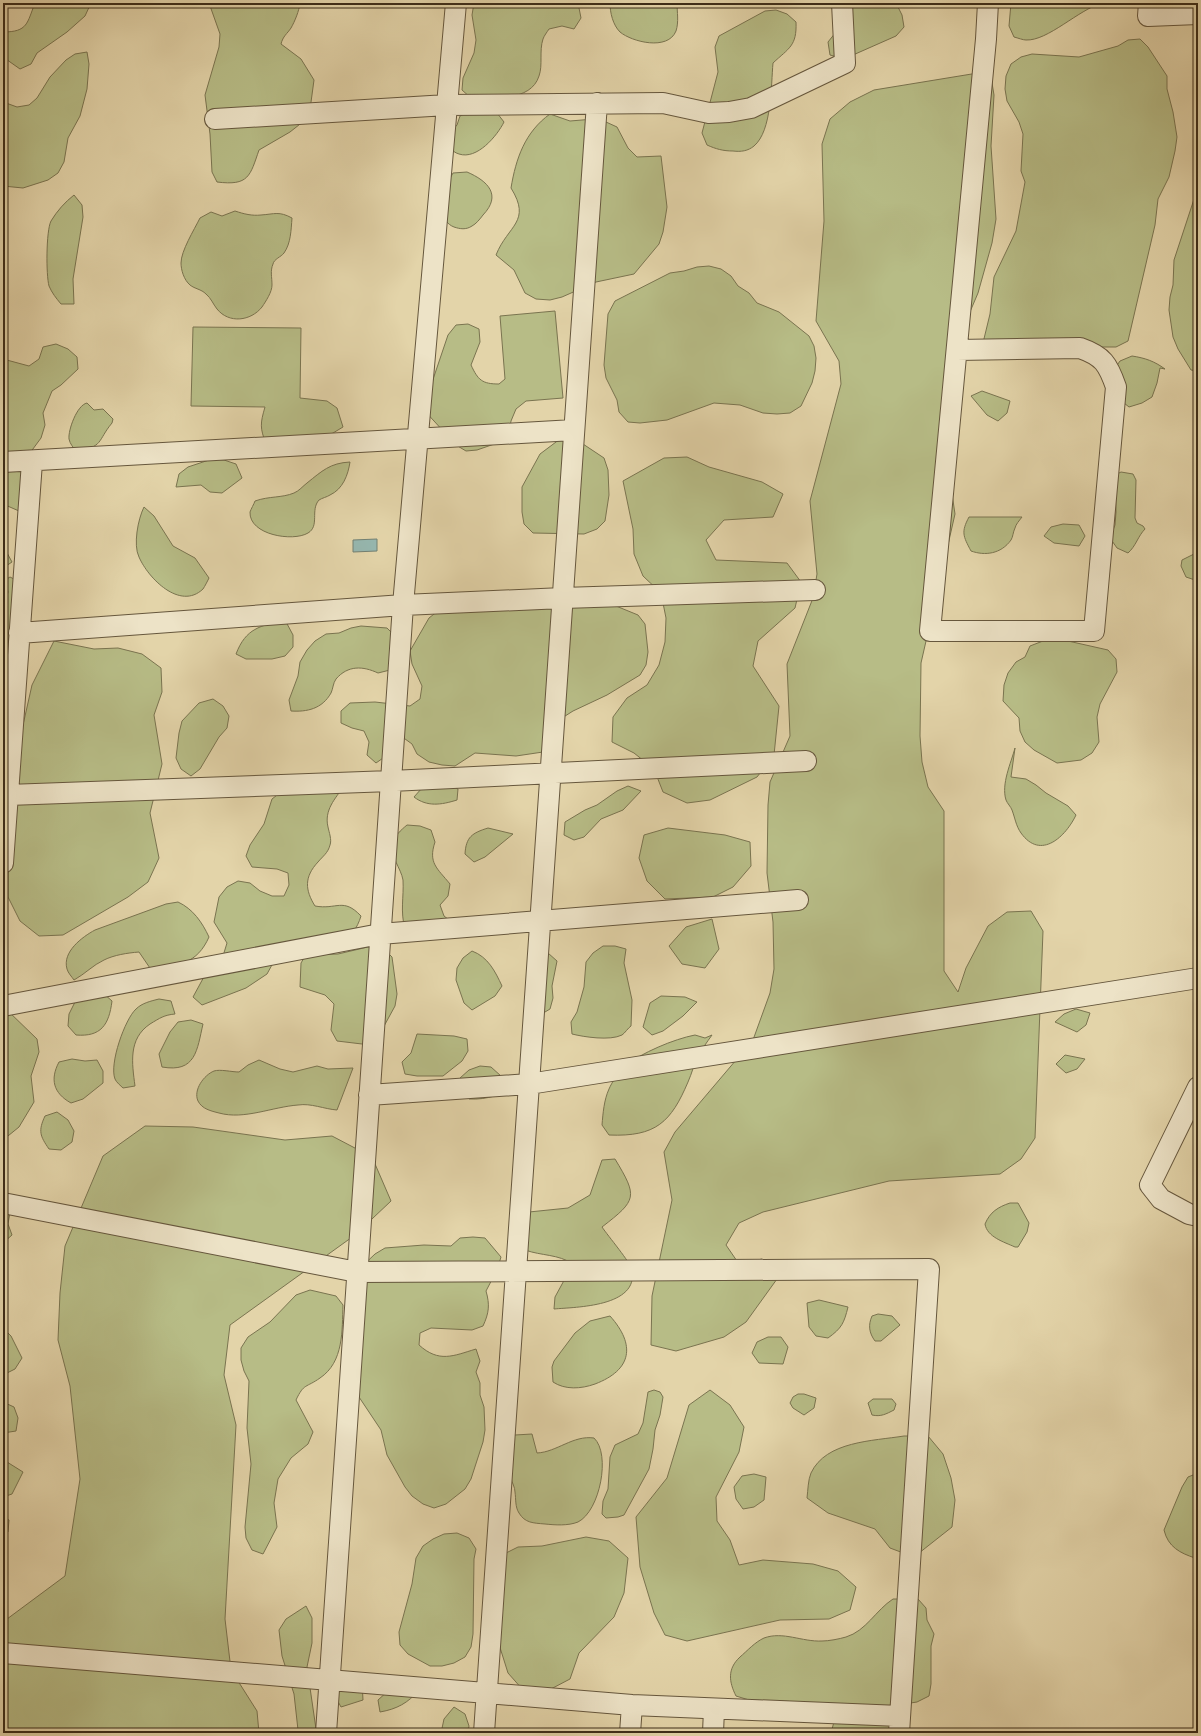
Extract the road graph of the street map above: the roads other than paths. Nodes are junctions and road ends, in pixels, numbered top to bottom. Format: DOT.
graph roads {
  1 [pos="456,3"];
  2 [pos="842,3"];
  3 [pos="988,3"];
  4 [pos="1149,3"];
  5 [pos="1198,14"];
  6 [pos="597,103"];
  7 [pos="447,105"];
  8 [pos="215,119"];
  9 [pos="957,350"];
  10 [pos="574,430"];
  11 [pos="418,438"];
  12 [pos="3,462"];
  13 [pos="32,462"];
  14 [pos="815,590"];
  15 [pos="563,598"];
  16 [pos="403,605"];
  17 [pos="19,633"];
  18 [pos="8,720"];
  19 [pos="806,761"];
  20 [pos="551,773"];
  21 [pos="391,781"];
  22 [pos="8,795"];
  23 [pos="3,862"];
  24 [pos="798,900"];
  25 [pos="540,921"];
  26 [pos="380,934"];
  27 [pos="1198,978"];
  28 [pos="3,1006"];
  29 [pos="529,1084"];
  30 [pos="1198,1087"];
  31 [pos="369,1094"];
  32 [pos="3,1203"];
  33 [pos="1198,1216"];
  34 [pos="516,1271"];
  35 [pos="357,1272"];
  36 [pos="3,1653"];
  37 [pos="330,1680"];
  38 [pos="487,1693"];
  39 [pos="632,1705"];
  40 [pos="714,1708"];
  41 [pos="899,1724"];
  42 [pos="326,1733"];
  43 [pos="484,1733"];
  44 [pos="630,1733"];
  45 [pos="713,1733"];
  1 -- 7 [label="street"];
  2 -- 6 [label="street"];
  3 -- 9 [label="street"];
  4 -- 5 [label="street"];
  6 -- 7 [label="street"];
  6 -- 10 [label="street"];
  7 -- 8 [label="street"];
  7 -- 11 [label="street"];
  9 -- 9 [label="street"];
  10 -- 11 [label="street"];
  10 -- 15 [label="street"];
  11 -- 13 [label="street"];
  11 -- 16 [label="street"];
  12 -- 13 [label="street"];
  13 -- 17 [label="street"];
  14 -- 15 [label="street"];
  15 -- 16 [label="street"];
  15 -- 20 [label="street"];
  16 -- 17 [label="street"];
  16 -- 21 [label="street"];
  17 -- 18 [label="street"];
  18 -- 22 [label="street"];
  19 -- 20 [label="street"];
  20 -- 21 [label="street"];
  20 -- 25 [label="street"];
  21 -- 22 [label="street"];
  21 -- 26 [label="street"];
  22 -- 23 [label="street"];
  24 -- 25 [label="street"];
  25 -- 26 [label="street"];
  25 -- 29 [label="street"];
  26 -- 28 [label="street"];
  26 -- 31 [label="street"];
  27 -- 29 [label="street"];
  29 -- 31 [label="street"];
  29 -- 34 [label="street"];
  30 -- 33 [label="street"];
  31 -- 35 [label="street"];
  32 -- 35 [label="street"];
  34 -- 35 [label="street"];
  34 -- 38 [label="street"];
  34 -- 41 [label="street"];
  35 -- 37 [label="street"];
  36 -- 37 [label="street"];
  37 -- 38 [label="street"];
  37 -- 42 [label="street"];
  38 -- 39 [label="street"];
  38 -- 43 [label="street"];
  39 -- 40 [label="street"];
  39 -- 44 [label="street"];
  40 -- 41 [label="street"];
  40 -- 45 [label="street"];
}
